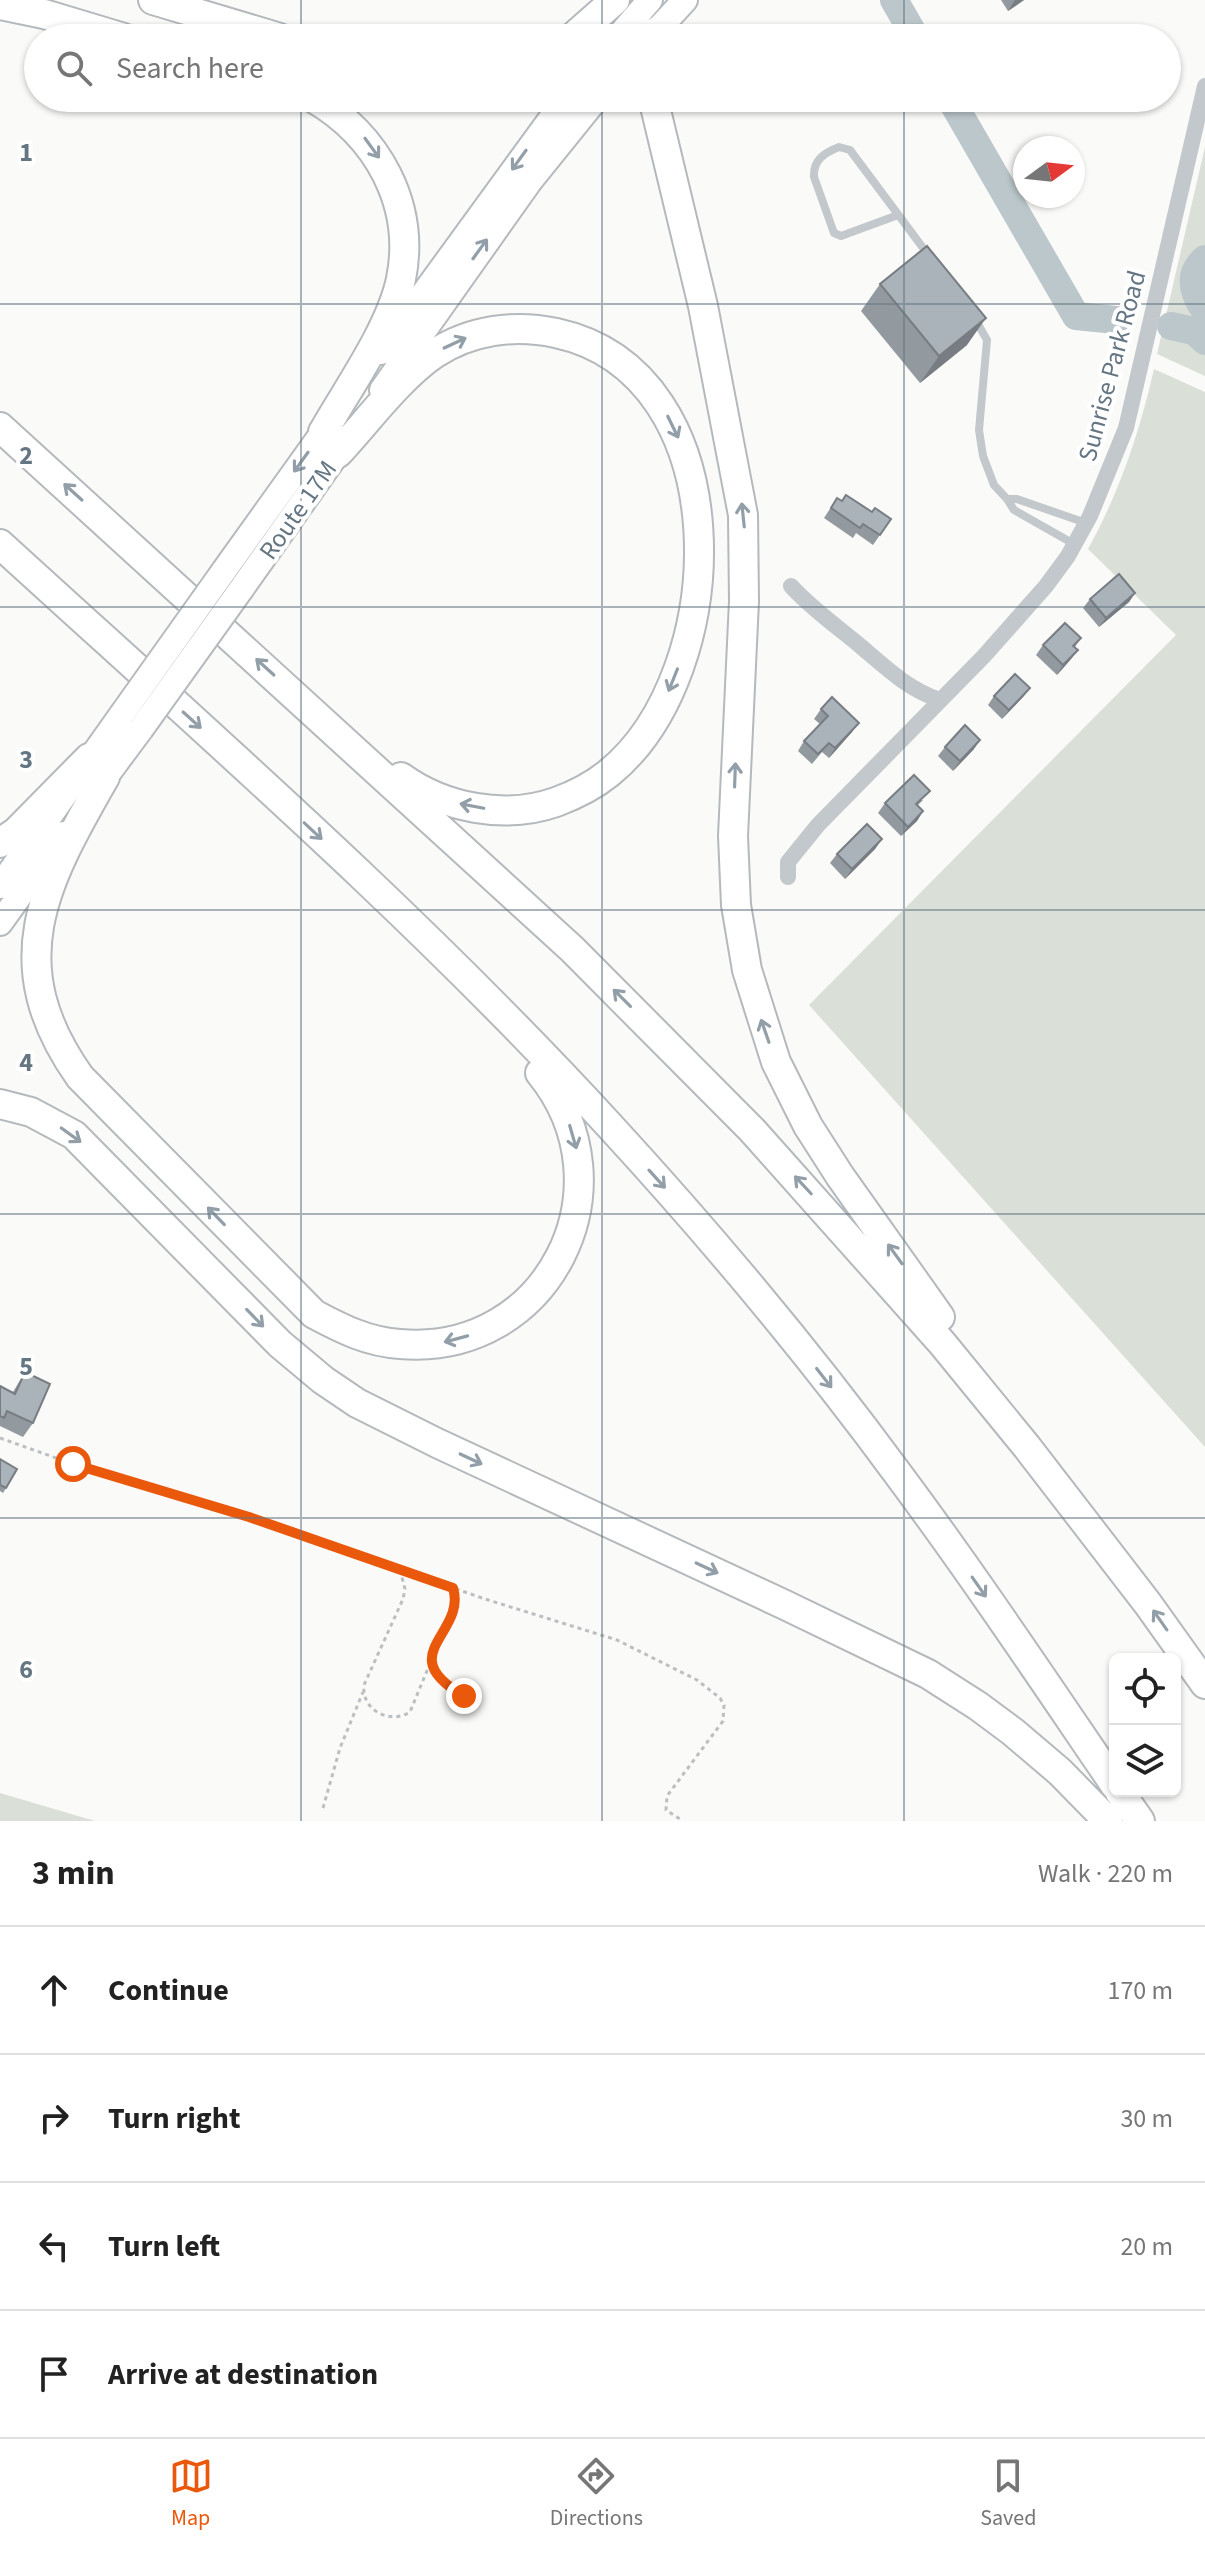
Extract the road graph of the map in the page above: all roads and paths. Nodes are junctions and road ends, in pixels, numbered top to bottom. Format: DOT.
graph roads {
  1 [pos="153,0"];
  2 [pos="615,0"];
  3 [pos="650,0"];
  4 [pos="685,0"];
  5 [pos="0,5"];
  6 [pos="77,24"];
  7 [pos="233,24"];
  8 [pos="588,24"];
  9 [pos="629,24"];
  10 [pos="664,24"];
  11 [pos="1205,86"];
  12 [pos="334,112"];
  13 [pos="556,112"];
  14 [pos="586,112"];
  15 [pos="656,112"];
  16 [pos="898,215"];
  17 [pos="935,265"];
  18 [pos="972,315"];
  19 [pos="0,427"];
  20 [pos="330,443"];
  21 [pos="1007,499"];
  22 [pos="1086,523"];
  23 [pos="0,544"];
  24 [pos="1074,544"];
  25 [pos="0,566"];
  26 [pos="791,586"];
  27 [pos="114,648"];
  28 [pos="940,700"];
  29 [pos="322,720"];
  30 [pos="132,721"];
  31 [pos="97,768"];
  32 [pos="0,843"];
  33 [pos="788,877"];
  34 [pos="0,886"];
  35 [pos="0,923"];
  36 [pos="449,961"];
  37 [pos="0,1104"];
  38 [pos="0,1438"];
  39 [pos="1052,1479"];
  40 [pos="400,1569"];
  41 [pos="453,1588"];
  42 [pos="431,1661"];
  43 [pos="1205,1684"];
  44 [pos="363,1692"];
  45 [pos="464,1696"];
  46 [pos="1109,1776"];
  47 [pos="1123,1797"];
  48 [pos="323,1808"];
  49 [pos="683,1821"];
  50 [pos="1108,1821"];
  51 [pos="1140,1821"];
  1 -- 7 [label="highway"];
  2 -- 8 [label="highway"];
  3 -- 9 [label="main road"];
  4 -- 10 [label="main road"];
  5 -- 6 [label="highway"];
  11 -- 22 [label="street, Sunrise Park Road"];
  12 -- 20 [label="highway, one-way"];
  13 -- 20 [label="main road, Route 17M, one-way"];
  20 -- 14 [label="main road, Route 17M, one-way"];
  39 -- 15 [label="highway, one-way"];
  16 -- 16 [label="lane"];
  16 -- 17 [label="lane"];
  18 -- 21 [label="lane"];
  29 -- 19 [label="highway, one-way"];
  20 -- 29 [label="highway, one-way"];
  20 -- 30 [label="main road, Route 17M, one-way, bridge"];
  20 -- 30 [label="main road, Route 17M, bridge"];
  21 -- 22 [label="lane"];
  21 -- 24 [label="lane"];
  22 -- 24 [label="street, Sunrise Park Road"];
  23 -- 27 [label="highway"];
  24 -- 28 [label="street, Sunrise Park Road"];
  25 -- 27 [label="highway"];
  26 -- 28 [label="street"];
  27 -- 36 [label="highway, one-way"];
  28 -- 33 [label="street, Sunrise Park Road"];
  39 -- 29 [label="highway, one-way"];
  30 -- 31 [label="main road, Route 17M"];
  31 -- 32 [label="highway"];
  31 -- 34 [label="main road, Route 17M"];
  31 -- 35 [label="main road, Route 17M"];
  36 -- 31 [label="highway, one-way"];
  36 -- 46 [label="highway, one-way"];
  37 -- 50 [label="highway, one-way"];
  38 -- 40 [label="path"];
  43 -- 39 [label="highway, one-way"];
  40 -- 41 [label="path"];
  40 -- 44 [label="path"];
  41 -- 42 [label="path"];
  41 -- 49 [label="path"];
  42 -- 44 [label="path"];
  42 -- 45 [label="path"];
  44 -- 48 [label="path"];
  47 -- 51 [label="highway"];
}
